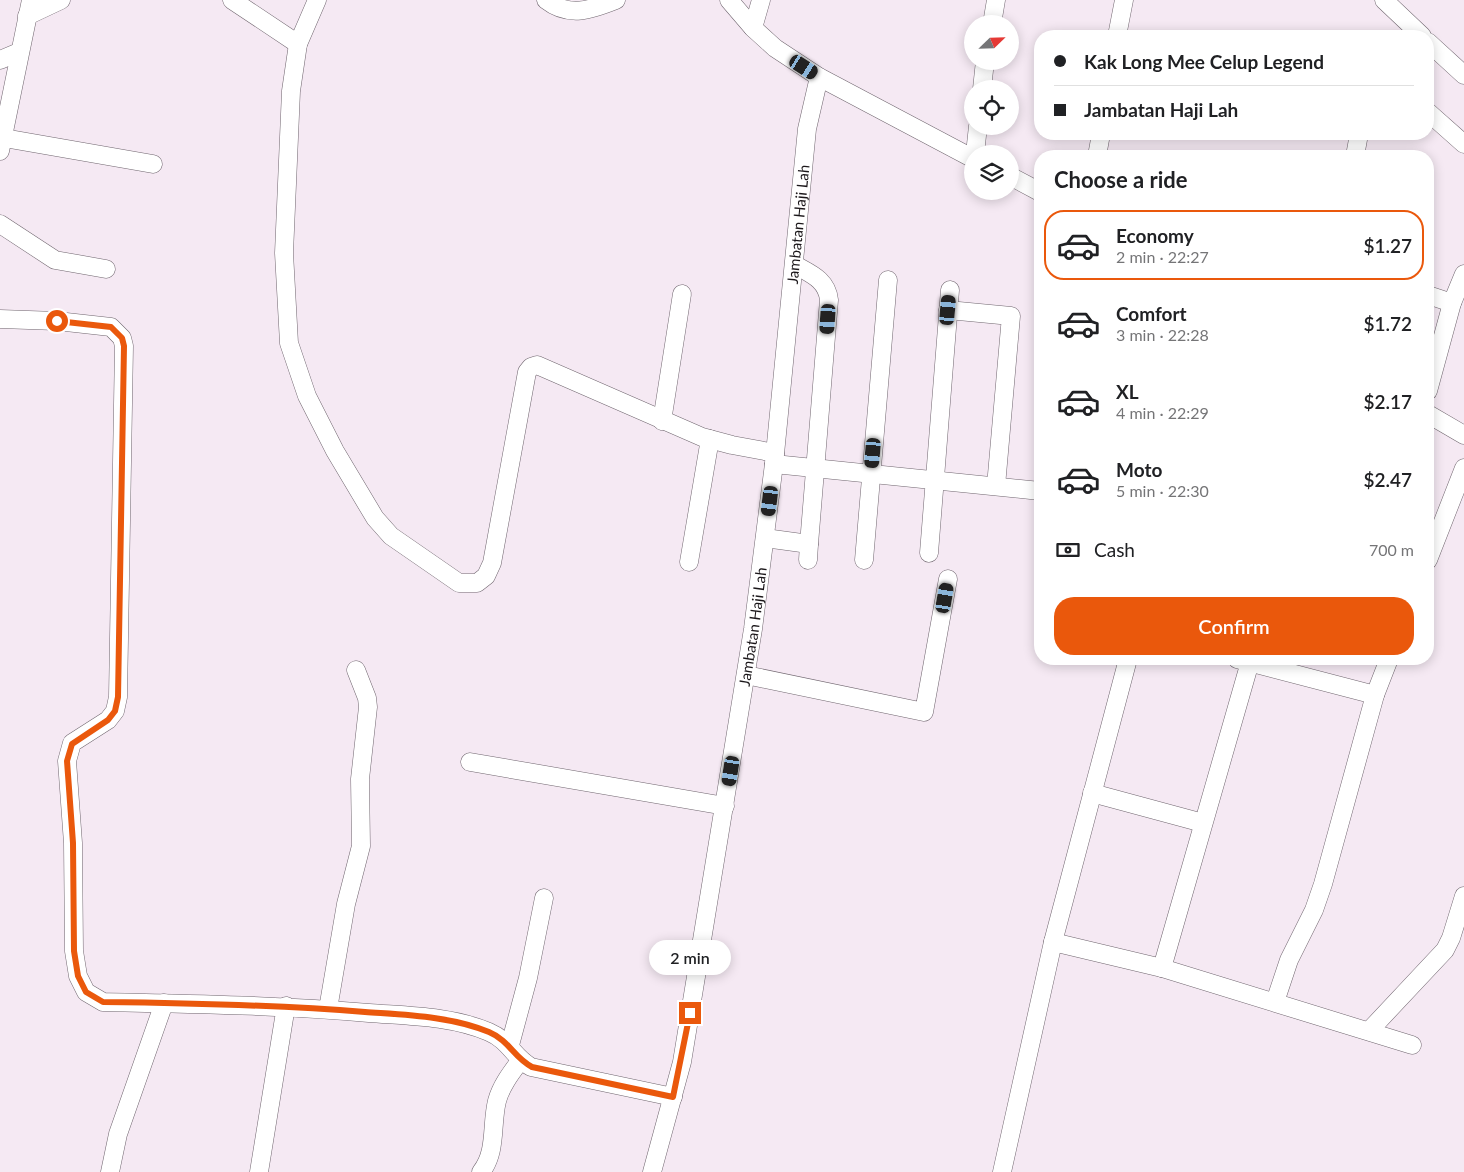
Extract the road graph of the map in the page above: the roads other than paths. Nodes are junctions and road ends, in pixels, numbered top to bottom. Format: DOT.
graph roads {
  1 [pos="61,0"];
  2 [pos="232,0"];
  3 [pos="317,0"];
  4 [pos="546,0"];
  5 [pos="616,0"];
  6 [pos="729,0"];
  7 [pos="761,0"];
  8 [pos="996,0"];
  9 [pos="1124,0"];
  10 [pos="1384,0"];
  11 [pos="29,8"];
  12 [pos="994,15"];
  13 [pos="753,28"];
  14 [pos="1118,30"];
  15 [pos="1416,30"];
  16 [pos="298,44"];
  17 [pos="1434,48"];
  18 [pos="18,52"];
  19 [pos="0,60"];
  20 [pos="1464,75"];
  21 [pos="819,77"];
  22 [pos="1434,117"];
  23 [pos="2,144"];
  24 [pos="1464,144"];
  25 [pos="964,154"];
  26 [pos="153,164"];
  27 [pos="1019,181"];
  28 [pos="1034,189"];
  29 [pos="0,224"];
  30 [pos="795,265"];
  31 [pos="106,269"];
  32 [pos="888,280"];
  33 [pos="1462,282"];
  34 [pos="950,290"];
  35 [pos="682,294"];
  36 [pos="1434,297"];
  37 [pos="1452,303"];
  38 [pos="948,310"];
  39 [pos="0,319"];
  40 [pos="1434,369"];
  41 [pos="1434,418"];
  42 [pos="662,421"];
  43 [pos="1464,436"];
  44 [pos="710,439"];
  45 [pos="775,458"];
  46 [pos="816,468"];
  47 [pos="1464,468"];
  48 [pos="871,472"];
  49 [pos="934,479"];
  50 [pos="996,486"];
  51 [pos="1034,490"];
  52 [pos="766,538"];
  53 [pos="1434,545"];
  54 [pos="929,553"];
  55 [pos="864,560"];
  56 [pos="689,562"];
  57 [pos="948,579"];
  58 [pos="1126,665"];
  59 [pos="1243,665"];
  60 [pos="1259,665"];
  61 [pos="1387,665"];
  62 [pos="356,670"];
  63 [pos="746,675"];
  64 [pos="1375,695"];
  65 [pos="470,762"];
  66 [pos="1092,793"];
  67 [pos="725,806"];
  68 [pos="1203,823"];
  69 [pos="1464,896"];
  70 [pos="544,898"];
  71 [pos="1053,942"];
  72 [pos="1162,968"];
  73 [pos="1275,1002"];
  74 [pos="164,1003"];
  75 [pos="286,1006"];
  76 [pos="328,1009"];
  77 [pos="1369,1031"];
  78 [pos="510,1045"];
  79 [pos="1412,1045"];
  80 [pos="520,1061"];
  81 [pos="673,1097"];
  82 [pos="110,1172"];
  83 [pos="259,1172"];
  84 [pos="481,1172"];
  85 [pos="652,1172"];
  86 [pos="1002,1172"];
  1 -- 11 [label="street"];
  2 -- 16 [label="street"];
  3 -- 16 [label="street"];
  4 -- 5 [label="street"];
  6 -- 13 [label="street"];
  7 -- 13 [label="street"];
  8 -- 12 [label="street"];
  9 -- 14 [label="street"];
  10 -- 15 [label="street"];
  11 -- 18 [label="street"];
  13 -- 21 [label="street"];
  16 -- 42 [label="street"];
  17 -- 20 [label="street"];
  18 -- 19 [label="street"];
  18 -- 23 [label="street"];
  21 -- 25 [label="street"];
  21 -- 30 [label="street, Jambatan Haji Lah"];
  22 -- 24 [label="street"];
  23 -- 26 [label="street"];
  27 -- 28 [label="street"];
  29 -- 31 [label="street"];
  30 -- 45 [label="street, Jambatan Haji Lah"];
  30 -- 46 [label="street"];
  32 -- 48 [label="street"];
  33 -- 37 [label="street"];
  34 -- 38 [label="street"];
  35 -- 42 [label="street"];
  36 -- 37 [label="street"];
  37 -- 40 [label="street"];
  38 -- 49 [label="street"];
  38 -- 50 [label="street"];
  39 -- 74 [label="street"];
  41 -- 43 [label="street"];
  42 -- 44 [label="street"];
  44 -- 45 [label="street"];
  44 -- 56 [label="street"];
  45 -- 46 [label="street"];
  45 -- 52 [label="street, Jambatan Haji Lah"];
  46 -- 48 [label="street"];
  46 -- 52 [label="street"];
  47 -- 53 [label="street"];
  48 -- 49 [label="street"];
  48 -- 55 [label="street"];
  49 -- 50 [label="street"];
  49 -- 54 [label="street"];
  50 -- 51 [label="street"];
  52 -- 63 [label="street, Jambatan Haji Lah"];
  57 -- 63 [label="street"];
  58 -- 66 [label="street"];
  59 -- 68 [label="street"];
  60 -- 64 [label="street"];
  61 -- 64 [label="street"];
  62 -- 76 [label="street"];
  63 -- 67 [label="street, Jambatan Haji Lah"];
  64 -- 73 [label="street"];
  65 -- 67 [label="street"];
  66 -- 68 [label="street"];
  66 -- 71 [label="street"];
  67 -- 81 [label="street, Jambatan Haji Lah"];
  68 -- 72 [label="street"];
  69 -- 77 [label="street"];
  70 -- 78 [label="street"];
  71 -- 72 [label="street"];
  71 -- 86 [label="street"];
  72 -- 73 [label="street"];
  73 -- 77 [label="street"];
  74 -- 75 [label="street"];
  74 -- 82 [label="street"];
  75 -- 76 [label="street"];
  75 -- 83 [label="street"];
  76 -- 78 [label="street"];
  77 -- 79 [label="street"];
  78 -- 80 [label="street"];
  80 -- 81 [label="street"];
  80 -- 84 [label="street"];
  81 -- 85 [label="street, Jambatan Haji Lah"];
}
